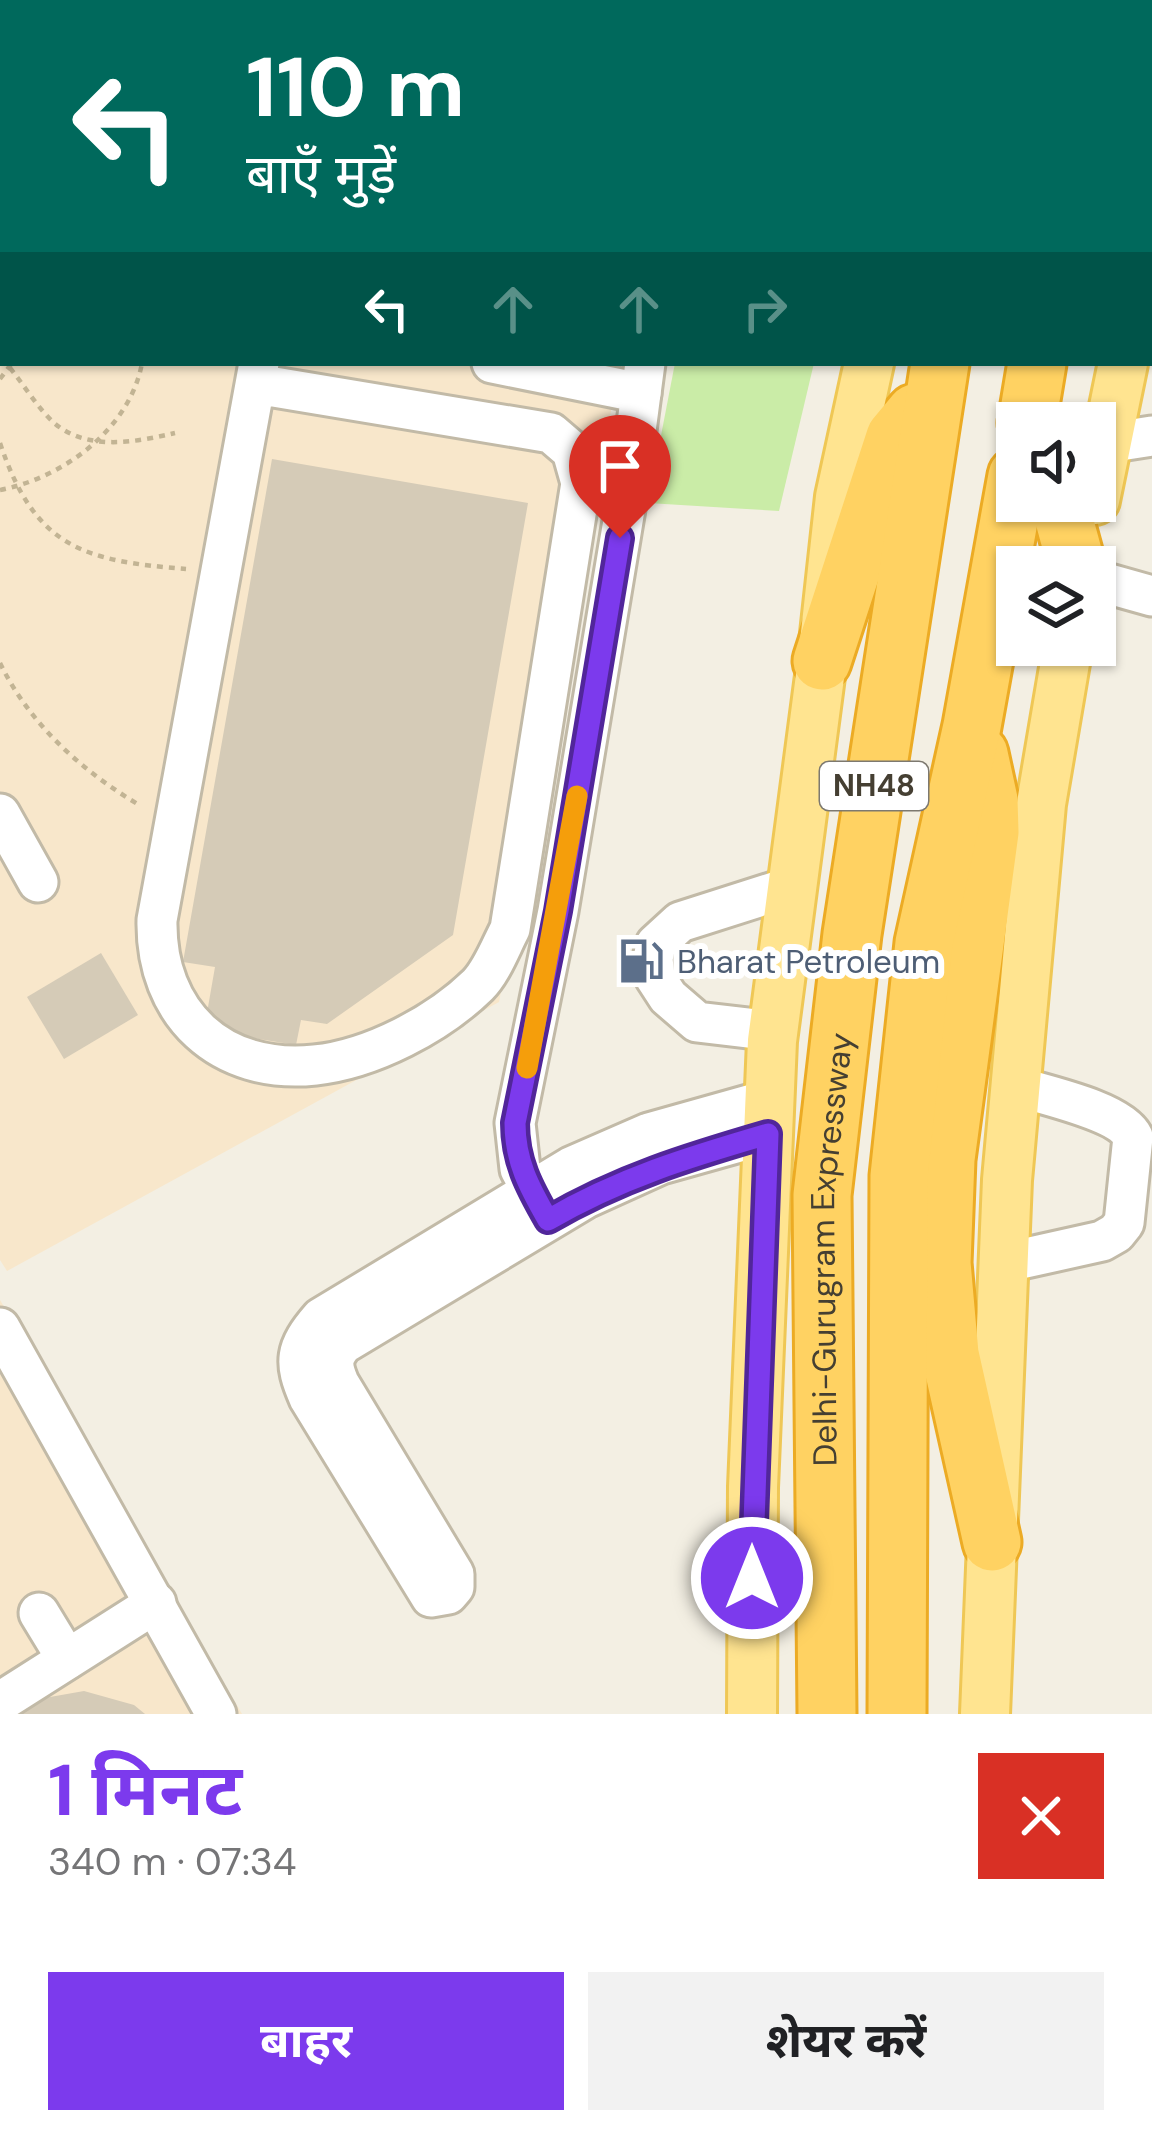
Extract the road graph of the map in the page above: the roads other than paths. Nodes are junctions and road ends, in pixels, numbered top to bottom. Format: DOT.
graph roads {
  1 [pos="522,366"];
  2 [pos="868,366"];
  3 [pos="1123,366"];
  4 [pos="258,373"];
  5 [pos="937,376"];
  6 [pos="643,378"];
  7 [pos="1129,440"];
  8 [pos="1009,522"];
  9 [pos="1116,586"];
  10 [pos="1152,596"];
  11 [pos="823,661"];
  12 [pos="1064,666"];
  13 [pos="972,726"];
  14 [pos="0,814"];
  15 [pos="38,882"];
  16 [pos="793,886"];
  17 [pos="774,1031"];
  18 [pos="1016,1086"];
  19 [pos="769,1116"];
  20 [pos="539,1205"];
  21 [pos="1003,1263"];
  22 [pos="0,1328"];
  23 [pos="992,1542"];
  24 [pos="156,1603"];
  25 [pos="39,1612"];
  26 [pos="67,1659"];
  27 [pos="0,1702"];
  28 [pos="216,1714"];
  29 [pos="752,1714"];
  30 [pos="826,1714"];
  31 [pos="897,1714"];
  32 [pos="985,1714"];
  1 -- 6 [label="lane"];
  2 -- 11 [label="main road"];
  3 -- 7 [label="main road"];
  4 -- 4 [label="lane"];
  5 -- 11 [label="highway"];
  5 -- 30 [label="highway, Delhi-Gurugram Expressway / NH48"];
  6 -- 20 [label="lane"];
  8 -- 13 [label="highway, Delhi-Gurugram Expressway / NH48"];
  9 -- 10 [label="lane"];
  11 -- 16 [label="main road"];
  12 -- 18 [label="main road"];
  13 -- 23 [label="highway"];
  13 -- 31 [label="highway, Delhi-Gurugram Expressway / NH48"];
  14 -- 15 [label="lane"];
  16 -- 17 [label="main road"];
  16 -- 17 [label="lane"];
  17 -- 19 [label="main road"];
  18 -- 21 [label="main road"];
  18 -- 21 [label="lane"];
  19 -- 20 [label="lane"];
  19 -- 29 [label="main road"];
  20 -- 20 [label="lane"];
  21 -- 23 [label="main road"];
  22 -- 24 [label="lane"];
  23 -- 32 [label="main road"];
  24 -- 26 [label="lane"];
  24 -- 28 [label="lane"];
  25 -- 26 [label="lane"];
  26 -- 27 [label="lane"];
}
